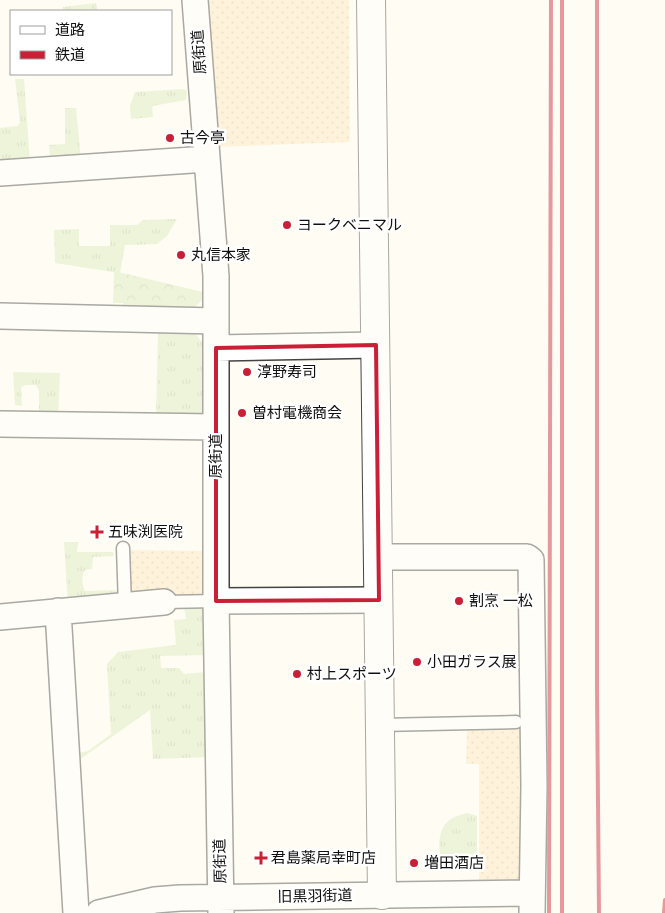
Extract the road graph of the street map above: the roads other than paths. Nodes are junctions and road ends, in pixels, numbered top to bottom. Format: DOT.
graph roads {
  1 [pos="195,0"];
  2 [pos="371,0"];
  3 [pos="207,159"];
  4 [pos="0,173"];
  5 [pos="0,316"];
  6 [pos="216,321"];
  7 [pos="376,345"];
  8 [pos="216,348"];
  9 [pos="0,424"];
  10 [pos="216,427"];
  11 [pos="122,548"];
  12 [pos="378,557"];
  13 [pos="379,600"];
  14 [pos="216,601"];
  15 [pos="164,602"];
  16 [pos="125,606"];
  17 [pos="58,611"];
  18 [pos="0,617"];
  19 [pos="516,722"];
  20 [pos="380,725"];
  21 [pos="387,901"];
  22 [pos="532,903"];
  23 [pos="221,905"];
  24 [pos="76,913"];
  25 [pos="99,913"];
  1 -- 3 [label="street, 原街道"];
  2 -- 7 [label="street"];
  3 -- 4 [label="street"];
  3 -- 6 [label="street, 原街道"];
  5 -- 6 [label="street"];
  6 -- 8 [label="street, 原街道"];
  7 -- 8 [label="street"];
  7 -- 12 [label="street"];
  8 -- 10 [label="street, 原街道"];
  9 -- 10 [label="street"];
  10 -- 14 [label="street, 原街道"];
  11 -- 16 [label="lane"];
  12 -- 13 [label="street"];
  12 -- 22 [label="street"];
  13 -- 14 [label="street"];
  13 -- 20 [label="street"];
  14 -- 15 [label="lane"];
  14 -- 23 [label="street, 原街道"];
  15 -- 16 [label="street"];
  16 -- 17 [label="street"];
  17 -- 18 [label="street"];
  17 -- 24 [label="street"];
  19 -- 20 [label="lane"];
  20 -- 21 [label="street"];
  21 -- 22 [label="street, 旧黒羽街道"];
  21 -- 23 [label="street, 旧黒羽街道"];
  23 -- 25 [label="street, 旧黒羽街道"];
}
